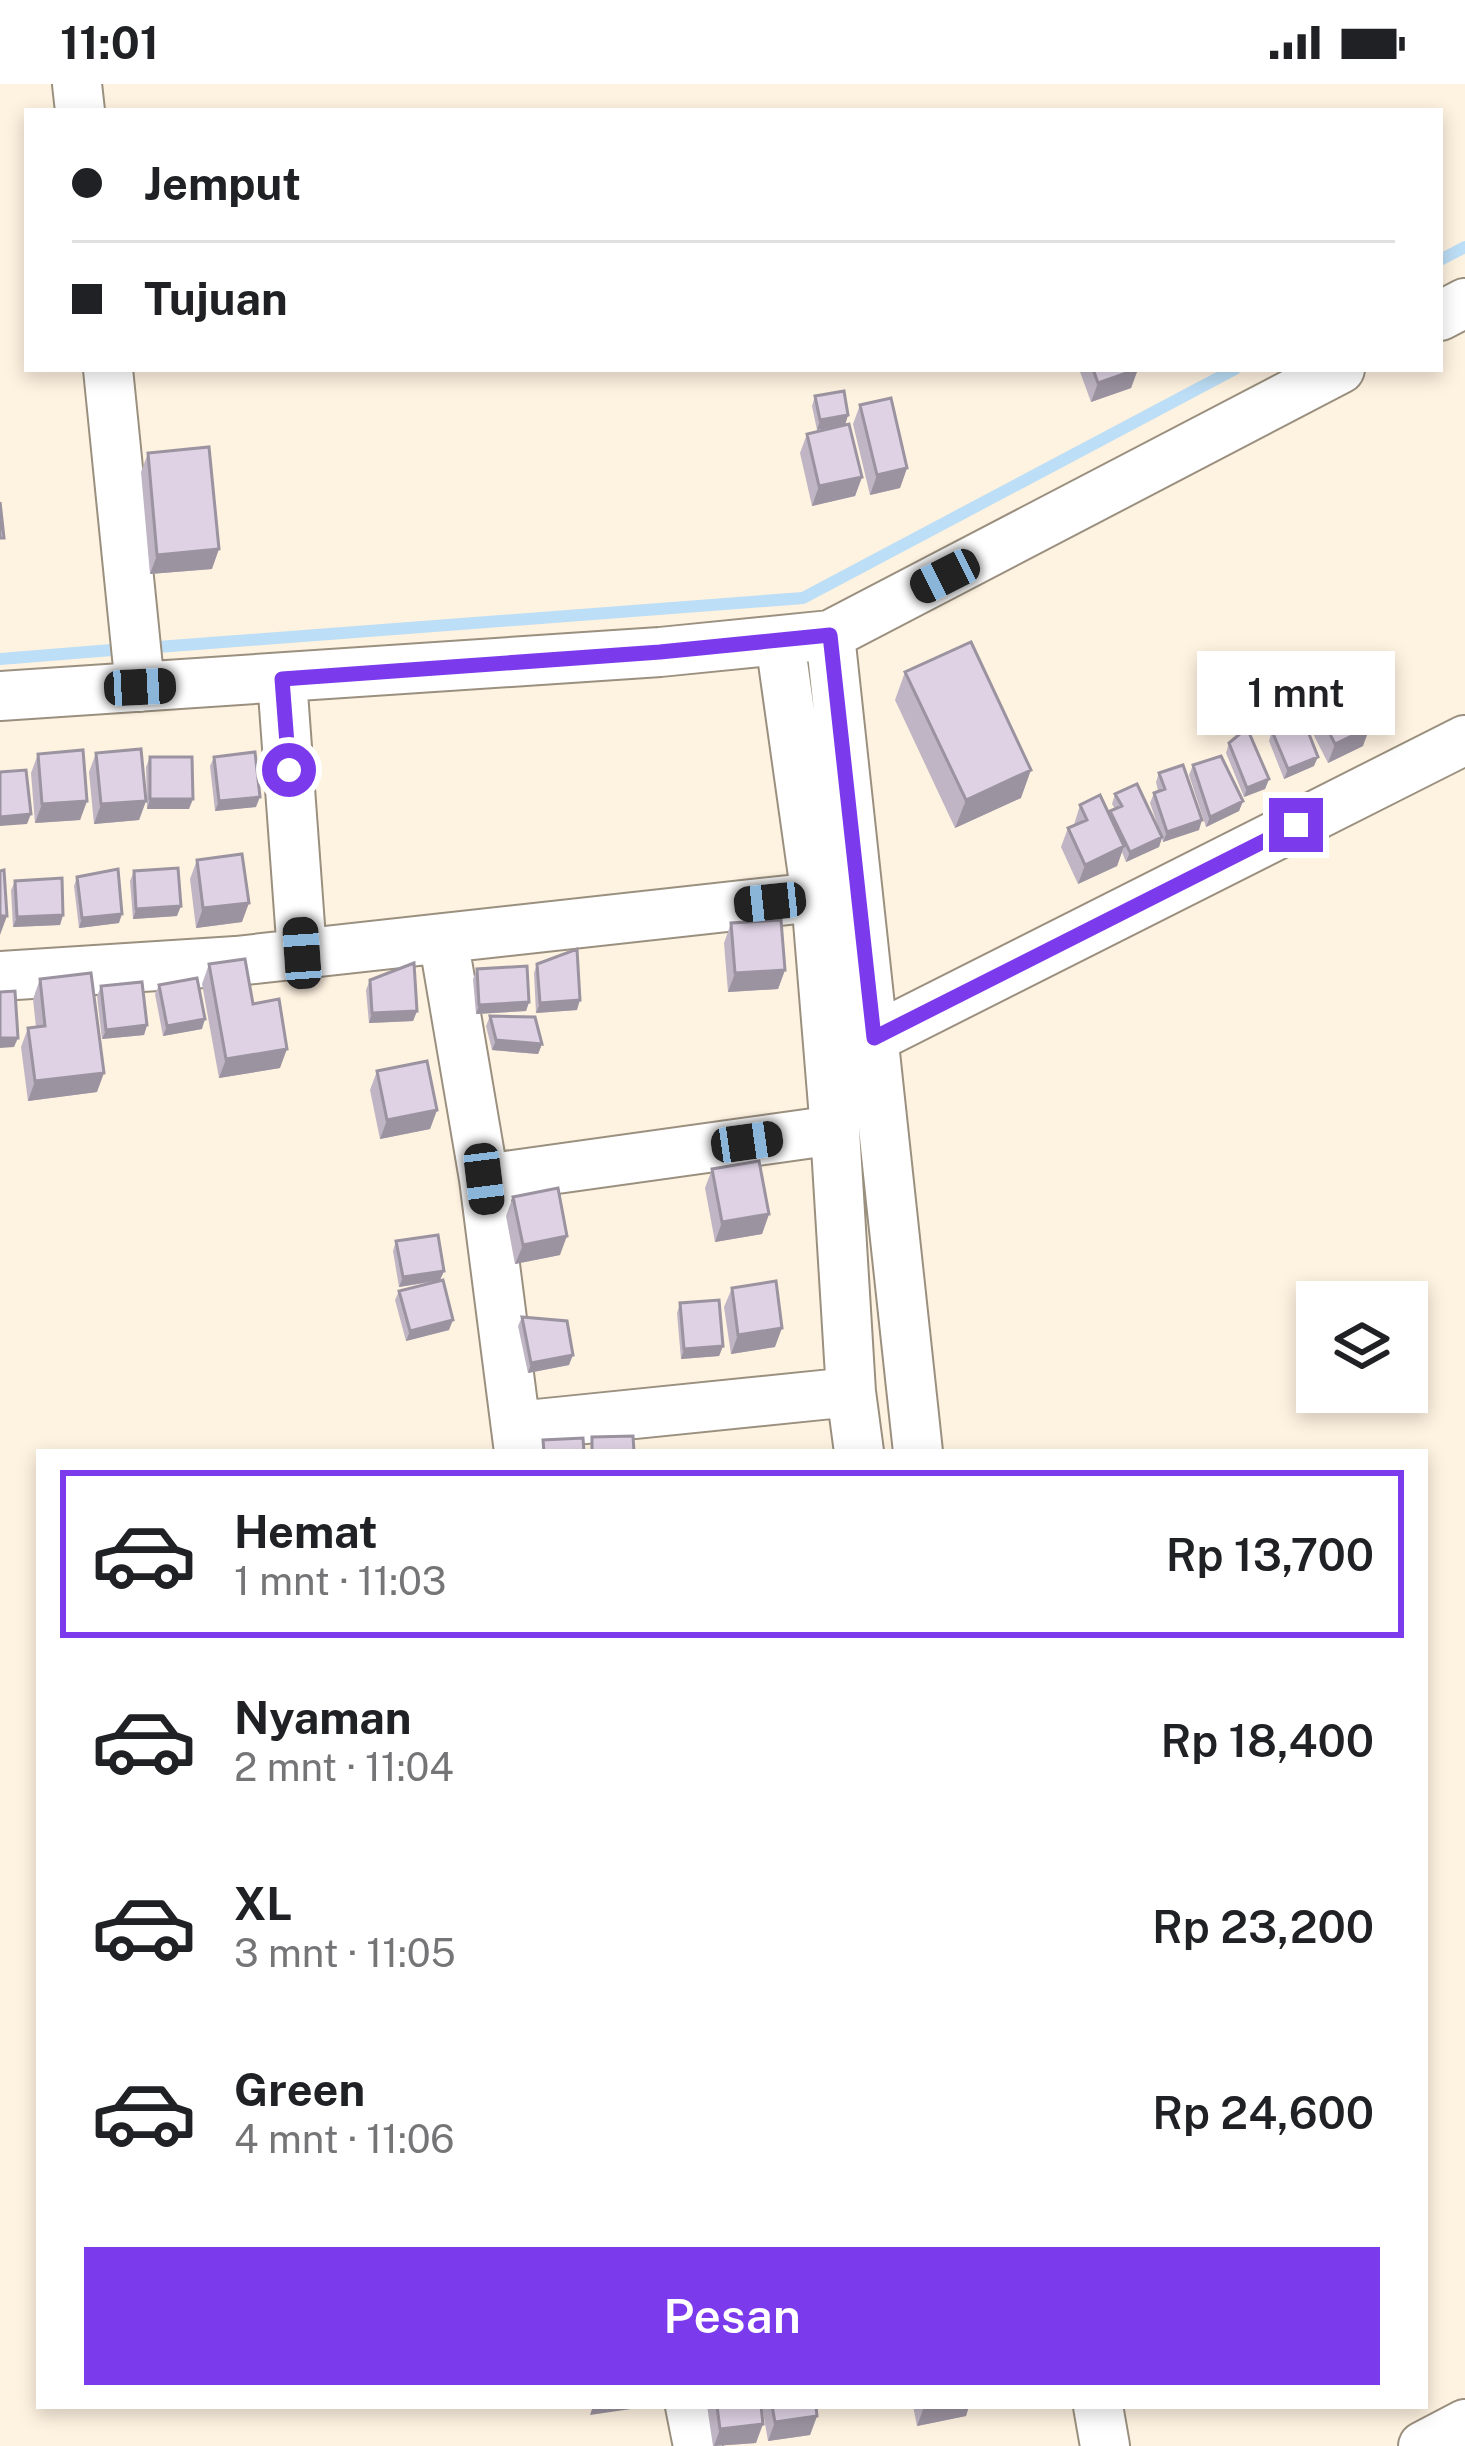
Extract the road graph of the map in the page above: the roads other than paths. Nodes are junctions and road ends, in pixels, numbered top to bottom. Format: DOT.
graph roads {
  1 [pos="108,372"];
  2 [pos="1334,372"];
  3 [pos="830,635"];
  4 [pos="780,640"];
  5 [pos="282,679"];
  6 [pos="140,686"];
  7 [pos="0,696"];
  8 [pos="1465,740"];
  9 [pos="816,897"];
  10 [pos="443,938"];
  11 [pos="302,953"];
  12 [pos="0,976"];
  13 [pos="874,1038"];
  14 [pos="835,1130"];
  15 [pos="484,1179"];
  16 [pos="851,1392"];
  17 [pos="518,1439"];
  18 [pos="859,1449"];
  19 [pos="918,1449"];
  20 [pos="691,2409"];
  21 [pos="1099,2409"];
  22 [pos="1465,2423"];
  23 [pos="698,2446"];
  24 [pos="1105,2446"];
  25 [pos="1423,2446"];
  1 -- 6 [label="street"];
  2 -- 3 [label="street"];
  3 -- 4 [label="street"];
  3 -- 13 [label="street"];
  4 -- 5 [label="street"];
  4 -- 9 [label="street"];
  5 -- 6 [label="street"];
  5 -- 11 [label="street"];
  6 -- 7 [label="street"];
  8 -- 13 [label="street"];
  9 -- 10 [label="street"];
  9 -- 14 [label="street"];
  10 -- 11 [label="street"];
  10 -- 15 [label="street"];
  11 -- 12 [label="street"];
  13 -- 19 [label="street"];
  14 -- 15 [label="street"];
  14 -- 16 [label="street"];
  15 -- 17 [label="street"];
  16 -- 17 [label="street"];
  16 -- 18 [label="street"];
  20 -- 23 [label="street"];
  21 -- 24 [label="street"];
  22 -- 25 [label="street"];
}
